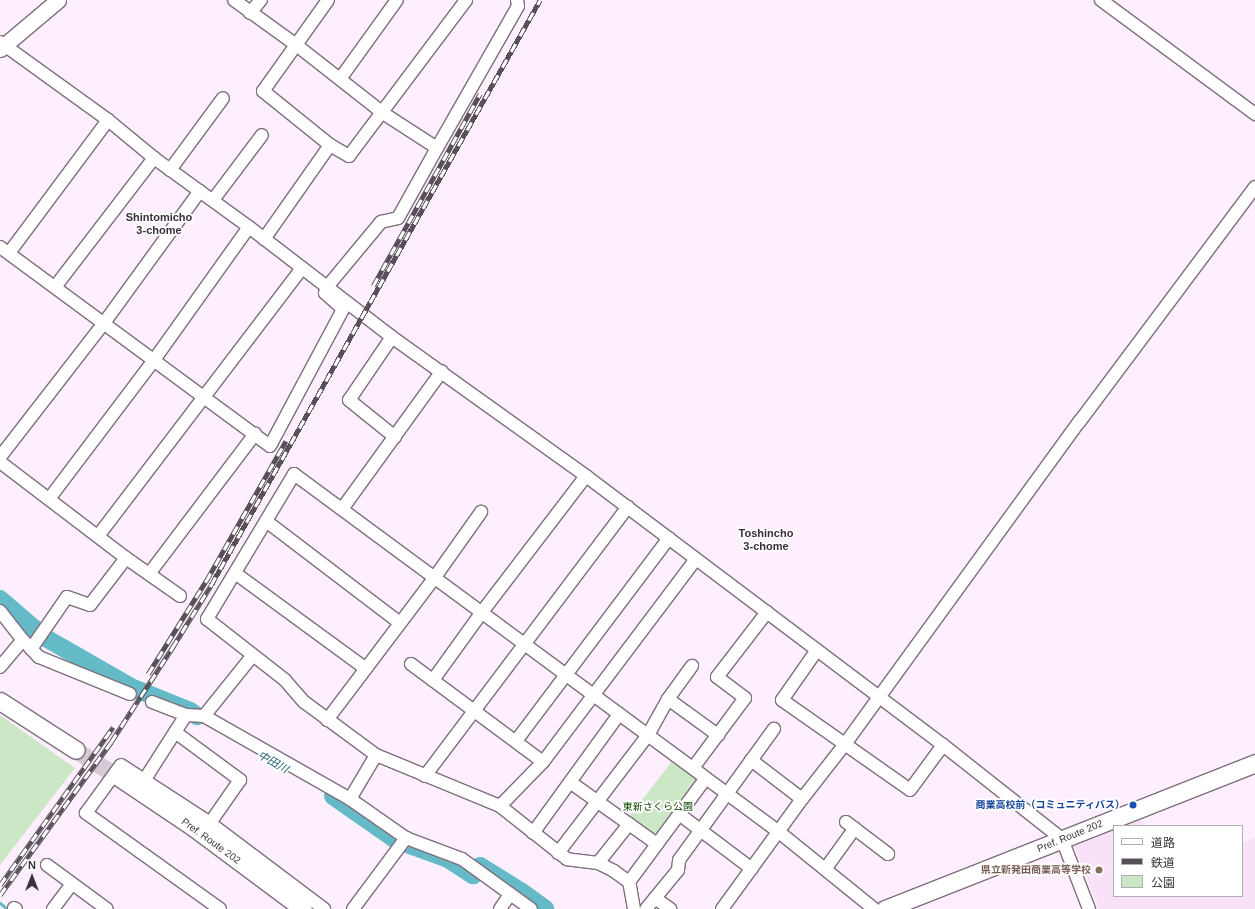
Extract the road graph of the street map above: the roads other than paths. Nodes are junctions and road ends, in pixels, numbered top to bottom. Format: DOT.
graph roads {
  1 [pos="58,0"];
  2 [pos="234,0"];
  3 [pos="261,0"];
  4 [pos="328,0"];
  5 [pos="397,0"];
  6 [pos="466,0"];
  7 [pos="517,0"];
  8 [pos="1104,1"];
  9 [pos="250,13"];
  10 [pos="295,44"];
  11 [pos="2,45"];
  12 [pos="340,79"];
  13 [pos="223,98"];
  14 [pos="383,113"];
  15 [pos="1255,114"];
  16 [pos="108,120"];
  17 [pos="262,135"];
  18 [pos="330,145"];
  19 [pos="437,148"];
  20 [pos="154,158"];
  21 [pos="170,170"];
  22 [pos="1255,187"];
  23 [pos="200,191"];
  24 [pos="213,200"];
  25 [pos="249,228"];
  26 [pos="264,239"];
  27 [pos="5,250"];
  28 [pos="302,268"];
  29 [pos="55,287"];
  30 [pos="327,287"];
  31 [pos="104,323"];
  32 [pos="392,337"];
  33 [pos="154,360"];
  34 [pos="442,372"];
  35 [pos="204,397"];
  36 [pos="255,434"];
  37 [pos="395,437"];
  38 [pos="0,457"];
  39 [pos="0,462"];
  40 [pos="586,476"];
  41 [pos="49,499"];
  42 [pos="628,507"];
  43 [pos="342,509"];
  44 [pos="481,512"];
  45 [pos="266,521"];
  46 [pos="98,536"];
  47 [pos="669,538"];
  48 [pos="126,558"];
  49 [pos="696,558"];
  50 [pos="235,573"];
  51 [pos="149,574"];
  52 [pos="435,577"];
  53 [pos="180,596"];
  54 [pos="0,611"];
  55 [pos="482,612"];
  56 [pos="767,612"];
  57 [pos="400,623"];
  58 [pos="22,640"];
  59 [pos="524,644"];
  60 [pos="31,649"];
  61 [pos="817,650"];
  62 [pos="253,655"];
  63 [pos="411,664"];
  64 [pos="692,666"];
  65 [pos="0,667"];
  66 [pos="366,669"];
  67 [pos="567,675"];
  68 [pos="433,680"];
  69 [pos="130,694"];
  70 [pos="594,695"];
  71 [pos="880,697"];
  72 [pos="668,699"];
  73 [pos="0,701"];
  74 [pos="152,702"];
  75 [pos="474,710"];
  76 [pos="619,714"];
  77 [pos="186,715"];
  78 [pos="204,716"];
  79 [pos="327,720"];
  80 [pos="774,729"];
  81 [pos="175,732"];
  82 [pos="648,735"];
  83 [pos="718,735"];
  84 [pos="516,742"];
  85 [pos="845,744"];
  86 [pos="943,745"];
  87 [pos="76,750"];
  88 [pos="376,755"];
  89 [pos="751,760"];
  90 [pos="543,762"];
  91 [pos="1255,763"];
  92 [pos="693,768"];
  93 [pos="117,776"];
  94 [pos="425,776"];
  95 [pos="706,778"];
  96 [pos="145,779"];
  97 [pos="570,782"];
  98 [pos="727,793"];
  99 [pos="350,799"];
  100 [pos="802,799"];
  101 [pos="597,802"];
  102 [pos="500,806"];
  103 [pos="679,814"];
  104 [pos="210,823"];
  105 [pos="629,824"];
  106 [pos="701,830"];
  107 [pos="779,832"];
  108 [pos="533,833"];
  109 [pos="406,838"];
  110 [pos="1062,839"];
  111 [pos="657,844"];
  112 [pos="558,853"];
  113 [pos="888,854"];
  114 [pos="598,863"];
  115 [pos="47,865"];
  116 [pos="826,868"];
  117 [pos="752,869"];
  118 [pos="629,882"];
  119 [pos="72,884"];
  120 [pos="510,894"];
  121 [pos="655,898"];
  122 [pos="904,906"];
  123 [pos="216,908"];
  124 [pos="53,909"];
  125 [pos="107,909"];
  126 [pos="303,909"];
  127 [pos="324,909"];
  128 [pos="353,909"];
  129 [pos="500,909"];
  130 [pos="531,909"];
  131 [pos="634,909"];
  132 [pos="646,909"];
  133 [pos="670,909"];
  134 [pos="722,909"];
  135 [pos="874,909"];
  136 [pos="885,909"];
  137 [pos="1089,909"];
  1 -- 11 [label="street"];
  2 -- 9 [label="street"];
  3 -- 9 [label="street"];
  4 -- 10 [label="street"];
  5 -- 12 [label="street"];
  6 -- 14 [label="street"];
  7 -- 19 [label="street"];
  8 -- 15 [label="street"];
  9 -- 10 [label="street"];
  10 -- 12 [label="street"];
  10 -- 18 [label="street"];
  11 -- 16 [label="street"];
  12 -- 14 [label="street"];
  13 -- 21 [label="street"];
  14 -- 18 [label="street"];
  14 -- 19 [label="street"];
  16 -- 20 [label="street"];
  16 -- 27 [label="street"];
  17 -- 24 [label="street"];
  18 -- 26 [label="street"];
  19 -- 30 [label="street"];
  20 -- 21 [label="street"];
  20 -- 29 [label="street"];
  21 -- 23 [label="street"];
  22 -- 71 [label="street"];
  23 -- 24 [label="street"];
  23 -- 31 [label="street"];
  24 -- 25 [label="street"];
  25 -- 26 [label="street"];
  25 -- 33 [label="street"];
  26 -- 28 [label="street"];
  27 -- 29 [label="street"];
  28 -- 30 [label="street"];
  28 -- 35 [label="street"];
  29 -- 31 [label="street"];
  30 -- 32 [label="street"];
  30 -- 36 [label="street"];
  31 -- 33 [label="street"];
  31 -- 38 [label="street"];
  32 -- 34 [label="street"];
  32 -- 37 [label="street"];
  33 -- 35 [label="street"];
  33 -- 41 [label="street"];
  34 -- 37 [label="street"];
  34 -- 40 [label="street"];
  35 -- 36 [label="street"];
  35 -- 46 [label="street"];
  36 -- 51 [label="street"];
  37 -- 43 [label="street"];
  39 -- 41 [label="street"];
  40 -- 42 [label="street"];
  40 -- 55 [label="street"];
  41 -- 46 [label="street"];
  42 -- 47 [label="street"];
  42 -- 59 [label="street"];
  43 -- 45 [label="street"];
  43 -- 52 [label="street"];
  44 -- 52 [label="street"];
  45 -- 50 [label="street"];
  45 -- 57 [label="street"];
  46 -- 48 [label="street"];
  47 -- 49 [label="street"];
  47 -- 67 [label="street"];
  48 -- 51 [label="street"];
  48 -- 60 [label="street"];
  49 -- 56 [label="street"];
  49 -- 70 [label="street"];
  50 -- 62 [label="street"];
  50 -- 66 [label="street"];
  51 -- 53 [label="street"];
  52 -- 55 [label="street"];
  52 -- 57 [label="street"];
  54 -- 58 [label="street"];
  55 -- 59 [label="street"];
  55 -- 68 [label="street"];
  56 -- 61 [label="street"];
  56 -- 83 [label="street"];
  57 -- 66 [label="street"];
  58 -- 60 [label="street"];
  58 -- 65 [label="street"];
  59 -- 67 [label="street"];
  59 -- 75 [label="street"];
  60 -- 69 [label="street"];
  61 -- 71 [label="street"];
  61 -- 85 [label="street"];
  62 -- 78 [label="street"];
  62 -- 79 [label="street"];
  63 -- 68 [label="street"];
  64 -- 72 [label="street"];
  66 -- 79 [label="street"];
  67 -- 70 [label="street"];
  67 -- 84 [label="street"];
  68 -- 75 [label="street"];
  70 -- 76 [label="street"];
  70 -- 90 [label="street"];
  71 -- 85 [label="street"];
  71 -- 86 [label="street"];
  72 -- 82 [label="street"];
  72 -- 83 [label="street"];
  73 -- 87 [label="main road"];
  74 -- 77 [label="street"];
  75 -- 84 [label="street"];
  75 -- 94 [label="street"];
  76 -- 82 [label="street"];
  76 -- 97 [label="street"];
  77 -- 78 [label="street"];
  77 -- 81 [label="street"];
  78 -- 99 [label="street"];
  79 -- 88 [label="street"];
  80 -- 89 [label="street"];
  81 -- 96 [label="street"];
  81 -- 104 [label="street"];
  82 -- 92 [label="street"];
  82 -- 101 [label="street"];
  83 -- 92 [label="street"];
  84 -- 90 [label="street"];
  85 -- 86 [label="street"];
  85 -- 100 [label="street"];
  86 -- 110 [label="street"];
  88 -- 94 [label="street"];
  88 -- 99 [label="street"];
  89 -- 98 [label="street"];
  89 -- 100 [label="street"];
  90 -- 102 [label="street"];
  91 -- 110 [label="main road, Pref. Route 202"];
  92 -- 95 [label="street"];
  93 -- 126 [label="main road, Pref. Route 202"];
  94 -- 102 [label="street"];
  95 -- 98 [label="street"];
  95 -- 103 [label="street"];
  96 -- 104 [label="street"];
  96 -- 123 [label="street"];
  97 -- 101 [label="street"];
  97 -- 108 [label="street"];
  98 -- 106 [label="street"];
  98 -- 107 [label="street"];
  99 -- 109 [label="street"];
  100 -- 107 [label="street"];
  101 -- 105 [label="street"];
  101 -- 112 [label="street"];
  102 -- 108 [label="street"];
  103 -- 106 [label="street"];
  103 -- 111 [label="street"];
  104 -- 127 [label="street"];
  105 -- 111 [label="street"];
  105 -- 114 [label="street"];
  106 -- 117 [label="street"];
  106 -- 121 [label="street"];
  107 -- 116 [label="street"];
  107 -- 117 [label="street"];
  108 -- 112 [label="street"];
  109 -- 120 [label="street"];
  109 -- 128 [label="street"];
  110 -- 122 [label="main road, Pref. Route 202"];
  110 -- 137 [label="street"];
  111 -- 118 [label="street"];
  112 -- 114 [label="street"];
  113 -- 116 [label="street"];
  114 -- 118 [label="street"];
  115 -- 119 [label="street"];
  116 -- 135 [label="street"];
  117 -- 134 [label="street"];
  118 -- 131 [label="street"];
  119 -- 124 [label="street"];
  119 -- 125 [label="street"];
  120 -- 129 [label="street"];
  120 -- 130 [label="street"];
  121 -- 132 [label="street"];
  121 -- 133 [label="street"];
  122 -- 136 [label="main road, Pref. Route 202"];
}
